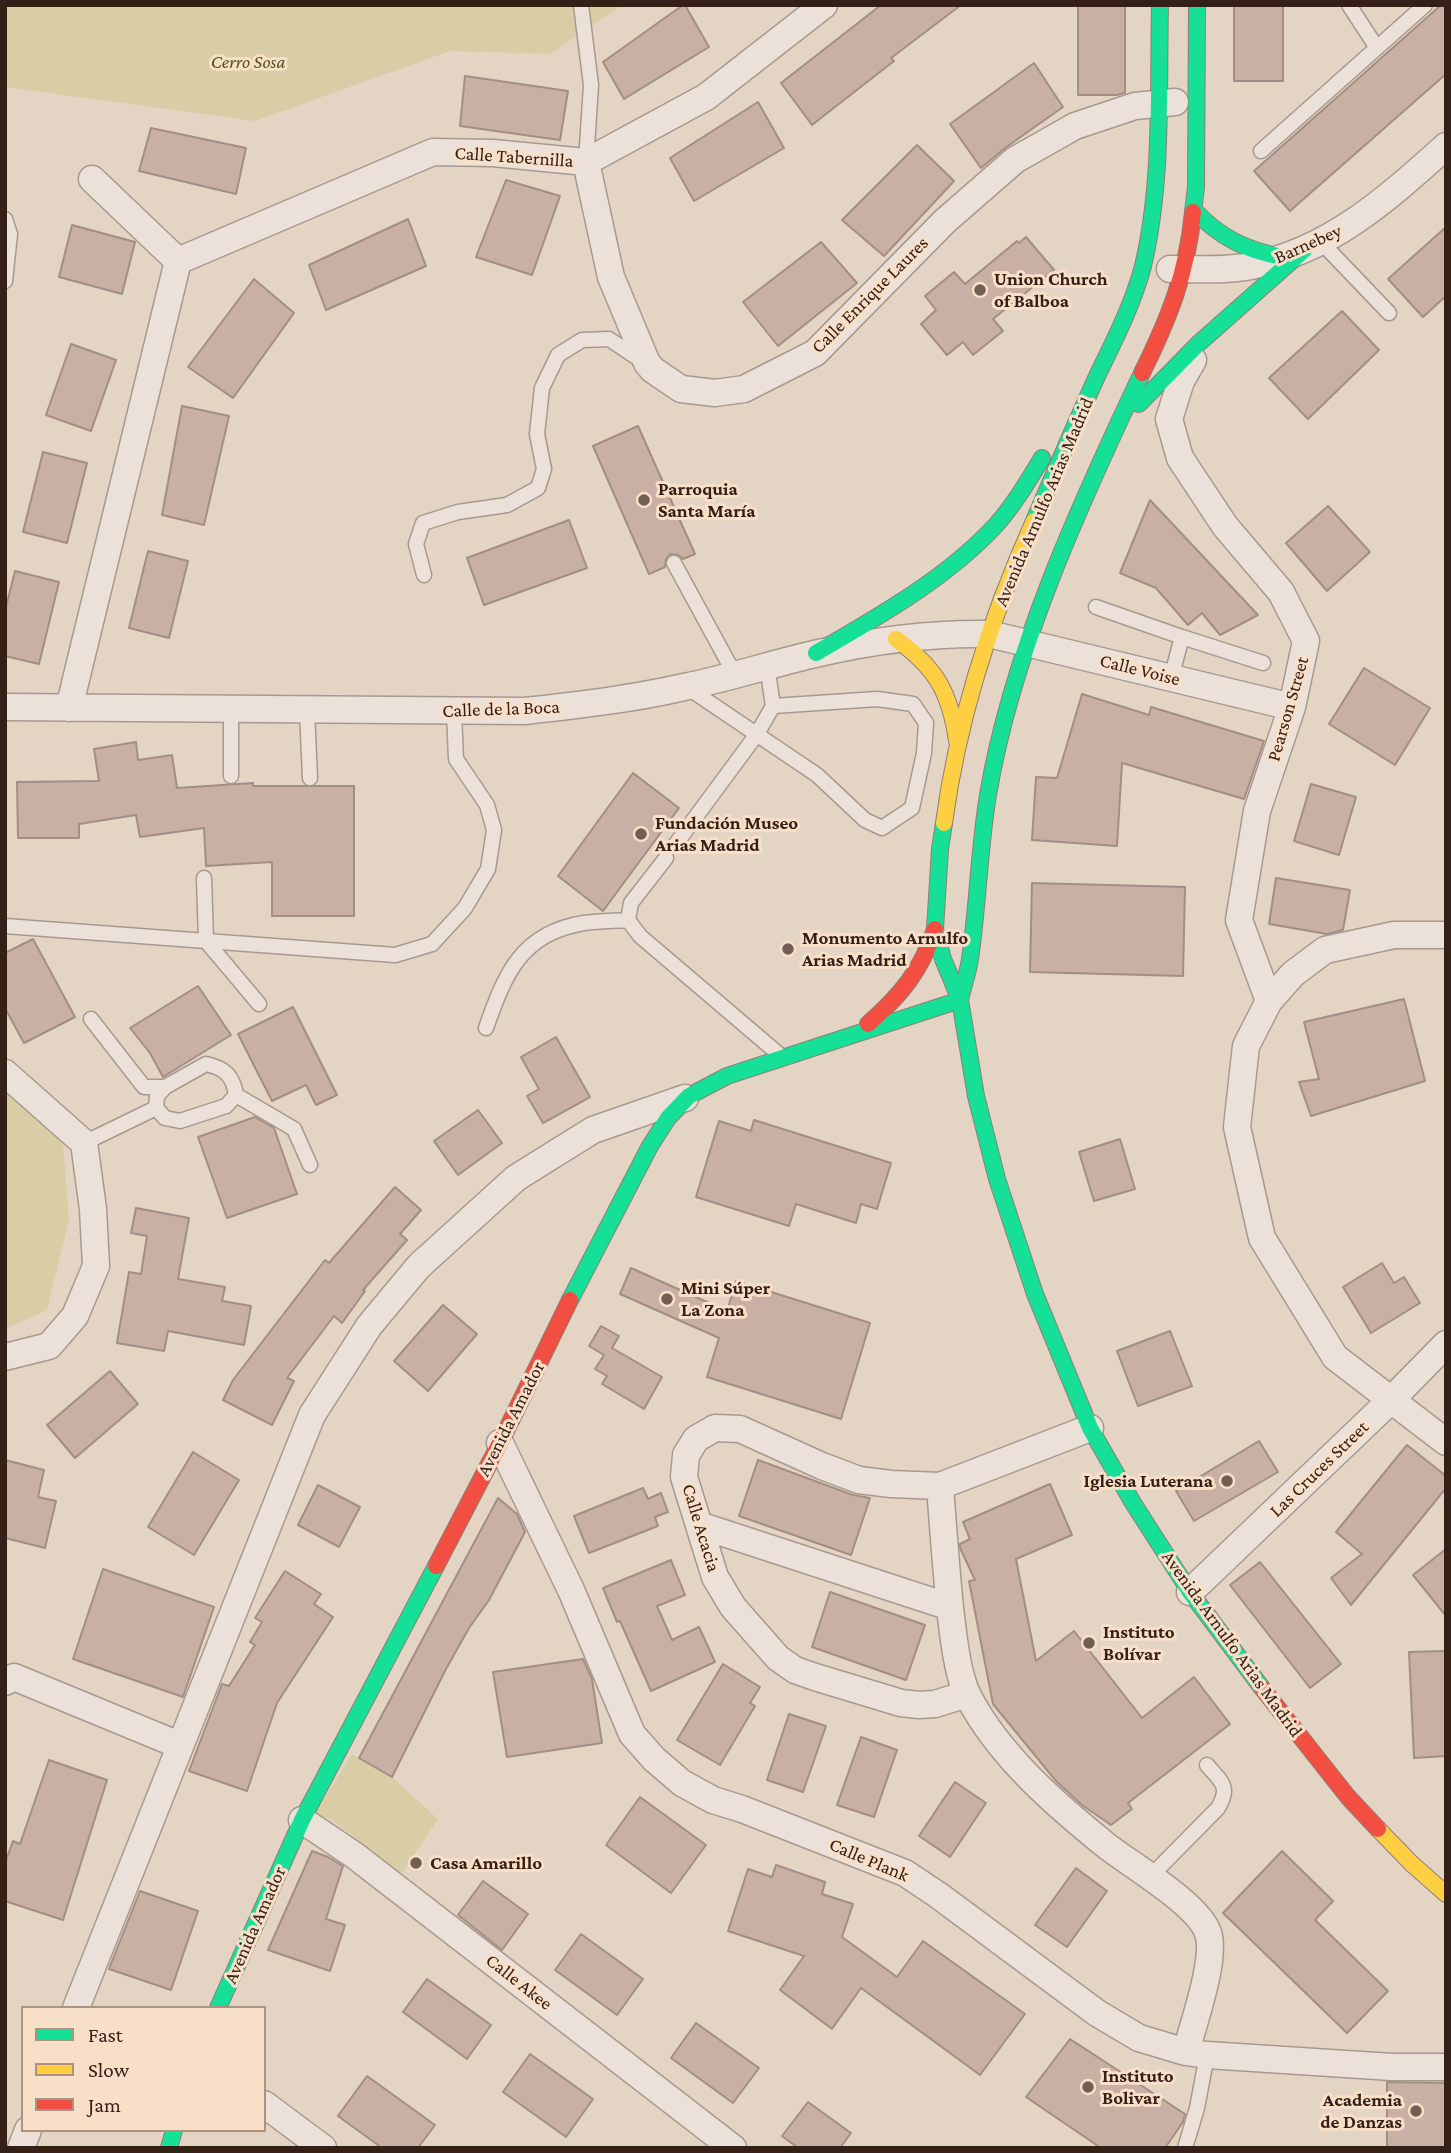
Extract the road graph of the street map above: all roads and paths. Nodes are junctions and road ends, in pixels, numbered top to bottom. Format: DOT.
graph roads {
  1 [pos="581,5"];
  2 [pos="824,5"];
  3 [pos="1160,5"];
  4 [pos="1197,5"];
  5 [pos="1349,5"];
  6 [pos="1425,5"];
  7 [pos="1377,48"];
  8 [pos="1160,102"];
  9 [pos="1196,102"];
  10 [pos="1446,146"];
  11 [pos="1261,151"];
  12 [pos="586,162"];
  13 [pos="92,179"];
  14 [pos="1194,210"];
  15 [pos="5,219"];
  16 [pos="1303,250"];
  17 [pos="178,261"];
  18 [pos="1142,269"];
  19 [pos="1184,269"];
  20 [pos="5,281"];
  21 [pos="1389,313"];
  22 [pos="1209,333"];
  23 [pos="646,363"];
  24 [pos="1098,375"];
  25 [pos="1112,435"];
  26 [pos="674,563"];
  27 [pos="424,575"];
  28 [pos="1096,607"];
  29 [pos="989,634"];
  30 [pos="1182,637"];
  31 [pos="896,639"];
  32 [pos="1028,644"];
  33 [pos="816,653"];
  34 [pos="1263,663"];
  35 [pos="767,666"];
  36 [pos="735,675"];
  37 [pos="1171,678"];
  38 [pos="687,687"];
  39 [pos="774,706"];
  40 [pos="5,707"];
  41 [pos="1292,707"];
  42 [pos="69,708"];
  43 [pos="230,710"];
  44 [pos="307,711"];
  45 [pos="454,712"];
  46 [pos="757,734"];
  47 [pos="957,744"];
  48 [pos="231,776"];
  49 [pos="310,778"];
  50 [pos="676,845"];
  51 [pos="666,858"];
  52 [pos="204,878"];
  53 [pos="628,920"];
  54 [pos="5,926"];
  55 [pos="936,929"];
  56 [pos="1446,935"];
  57 [pos="206,941"];
  58 [pos="960,1000"];
  59 [pos="1269,1001"];
  60 [pos="259,1004"];
  61 [pos="91,1019"];
  62 [pos="486,1028"];
  63 [pos="859,1032"];
  64 [pos="782,1057"];
  65 [pos="5,1073"];
  66 [pos="165,1087"];
  67 [pos="236,1096"];
  68 [pos="690,1096"];
  69 [pos="156,1108"];
  70 [pos="84,1143"];
  71 [pos="310,1165"];
  72 [pos="1446,1344"];
  73 [pos="5,1357"];
  74 [pos="1391,1401"];
  75 [pos="1090,1428"];
  76 [pos="1446,1442"];
  77 [pos="500,1443"];
  78 [pos="940,1486"];
  79 [pos="699,1525"];
  80 [pos="1190,1592"];
  81 [pos="950,1607"];
  82 [pos="5,1682"];
  83 [pos="967,1694"];
  84 [pos="179,1745"];
  85 [pos="1207,1765"];
  86 [pos="302,1820"];
  87 [pos="1150,1877"];
  88 [pos="1446,1894"];
  89 [pos="77,2006"];
  90 [pos="219,2006"];
  91 [pos="1196,2054"];
  92 [pos="1446,2067"];
  93 [pos="266,2105"];
  94 [pos="323,2148"];
  95 [pos="733,2148"];
  96 [pos="1185,2148"];
  1 -- 12 [label="lane"];
  2 -- 12 [label="street, Calle Tabernilla"];
  3 -- 8 [label="main road, Avenida Arnulfo Arias Madrid"];
  4 -- 9 [label="main road, Avenida Arnulfo Arias Madrid"];
  5 -- 7 [label="lane"];
  6 -- 7 [label="lane"];
  7 -- 11 [label="lane"];
  8 -- 9 [label="street, Calle Enrique Laures"];
  8 -- 18 [label="main road, Avenida Arnulfo Arias Madrid"];
  8 -- 23 [label="street, Calle Enrique Laures"];
  9 -- 14 [label="main road, Avenida Arnulfo Arias Madrid"];
  10 -- 16 [label="street, Barnebey"];
  12 -- 17 [label="street, Calle Tabernilla"];
  12 -- 23 [label="street"];
  13 -- 17 [label="street"];
  14 -- 16 [label="main road"];
  14 -- 19 [label="main road, Avenida Arnulfo Arias Madrid"];
  15 -- 20 [label="lane"];
  16 -- 19 [label="street, Barnebey"];
  16 -- 21 [label="lane"];
  16 -- 22 [label="main road"];
  17 -- 42 [label="street"];
  18 -- 19 [label="street, Barnebey"];
  18 -- 24 [label="main road, Avenida Arnulfo Arias Madrid"];
  19 -- 25 [label="main road, Avenida Arnulfo Arias Madrid"];
  22 -- 25 [label="main road"];
  22 -- 41 [label="street, Pearson Street"];
  23 -- 27 [label="lane"];
  24 -- 29 [label="main road, Avenida Arnulfo Arias Madrid"];
  24 -- 33 [label="main road"];
  25 -- 32 [label="main road, Avenida Arnulfo Arias Madrid"];
  26 -- 36 [label="lane"];
  28 -- 30 [label="lane"];
  29 -- 31 [label="street, Calle de la Boca"];
  29 -- 32 [label="street, Calle Voise"];
  29 -- 47 [label="main road, Avenida Arnulfo Arias Madrid"];
  30 -- 34 [label="lane"];
  30 -- 37 [label="lane"];
  31 -- 33 [label="street, Calle de la Boca"];
  31 -- 47 [label="main road"];
  32 -- 37 [label="street, Calle Voise"];
  32 -- 58 [label="main road, Avenida Arnulfo Arias Madrid"];
  33 -- 35 [label="street, Calle de la Boca"];
  35 -- 36 [label="street, Calle de la Boca"];
  35 -- 39 [label="lane"];
  36 -- 38 [label="street, Calle de la Boca"];
  37 -- 41 [label="street, Calle Voise"];
  38 -- 45 [label="street, Calle de la Boca"];
  38 -- 46 [label="lane"];
  39 -- 46 [label="lane"];
  39 -- 46 [label="lane"];
  40 -- 42 [label="street, Calle de la Boca"];
  41 -- 59 [label="street, Pearson Street"];
  42 -- 43 [label="street, Calle de la Boca"];
  43 -- 44 [label="street, Calle de la Boca"];
  43 -- 48 [label="lane"];
  44 -- 45 [label="street, Calle de la Boca"];
  44 -- 49 [label="lane"];
  45 -- 57 [label="lane"];
  46 -- 50 [label="lane"];
  47 -- 55 [label="main road, Avenida Arnulfo Arias Madrid"];
  51 -- 53 [label="lane"];
  52 -- 57 [label="lane"];
  53 -- 62 [label="lane"];
  53 -- 64 [label="lane"];
  54 -- 57 [label="lane"];
  55 -- 58 [label="main road, Avenida Arnulfo Arias Madrid"];
  55 -- 63 [label="main road"];
  56 -- 59 [label="street"];
  57 -- 60 [label="lane"];
  58 -- 63 [label="main road, Avenida Amador"];
  58 -- 75 [label="main road, Avenida Arnulfo Arias Madrid"];
  59 -- 74 [label="street"];
  61 -- 66 [label="lane"];
  63 -- 64 [label="main road, Avenida Amador"];
  64 -- 68 [label="main road, Avenida Amador"];
  65 -- 70 [label="street"];
  66 -- 67 [label="lane"];
  66 -- 69 [label="lane"];
  67 -- 69 [label="lane"];
  67 -- 71 [label="lane"];
  68 -- 77 [label="main road, Avenida Amador"];
  68 -- 84 [label="street"];
  69 -- 70 [label="lane"];
  70 -- 73 [label="street"];
  72 -- 74 [label="street, Las Cruces Street"];
  74 -- 76 [label="street"];
  74 -- 80 [label="street, Las Cruces Street"];
  75 -- 78 [label="street"];
  75 -- 80 [label="main road, Avenida Arnulfo Arias Madrid"];
  77 -- 86 [label="main road, Avenida Amador"];
  77 -- 91 [label="street, Calle Plank"];
  78 -- 79 [label="street, Calle Acacia"];
  78 -- 81 [label="street"];
  79 -- 81 [label="street"];
  79 -- 83 [label="street, Calle Acacia"];
  80 -- 88 [label="main road, Avenida Arnulfo Arias Madrid"];
  81 -- 83 [label="street"];
  82 -- 84 [label="street"];
  83 -- 87 [label="street"];
  84 -- 89 [label="street"];
  85 -- 87 [label="lane"];
  86 -- 90 [label="main road, Avenida Amador"];
  86 -- 95 [label="street, Calle Akee"];
  87 -- 91 [label="street"];
  91 -- 92 [label="street, Calle Plank"];
  91 -- 96 [label="lane"];
  93 -- 94 [label="street"];
}
